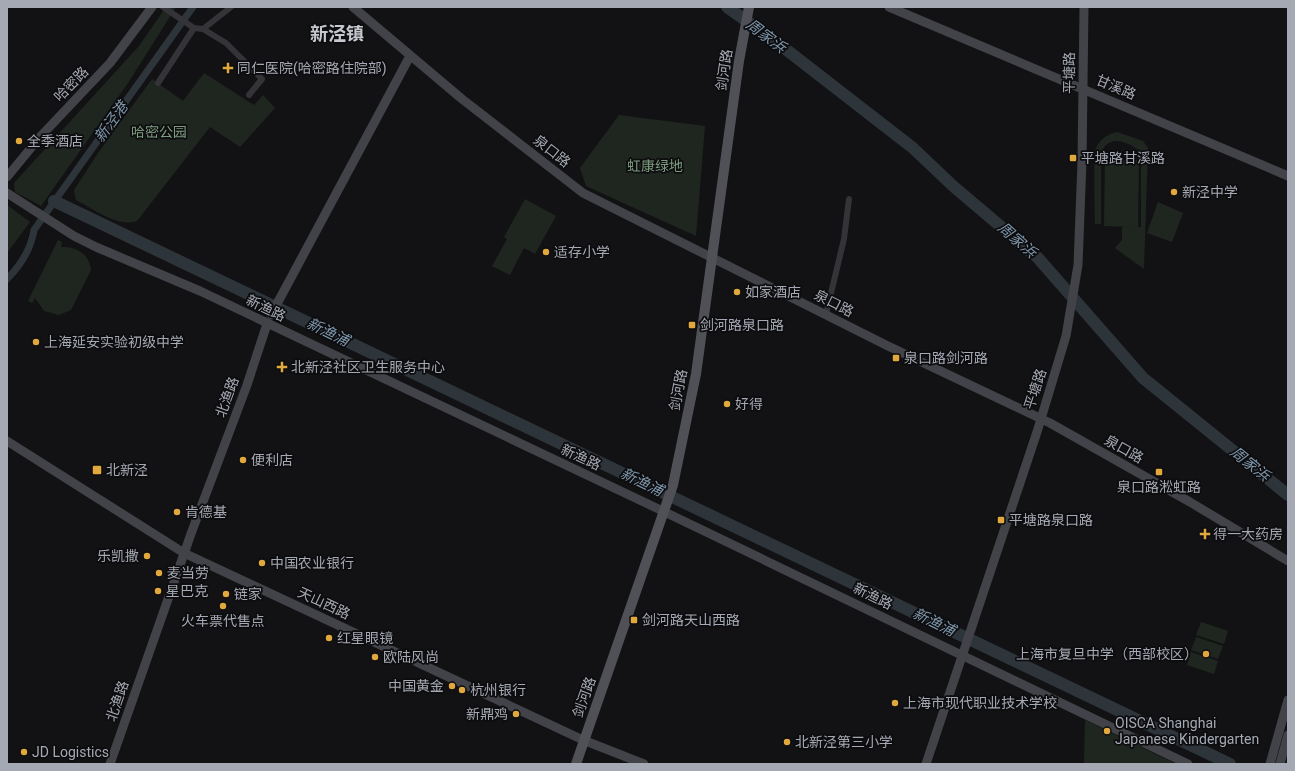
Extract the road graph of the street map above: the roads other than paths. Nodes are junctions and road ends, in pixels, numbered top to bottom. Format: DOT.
graph roads {
  1 [pos="152,7"];
  2 [pos="164,7"];
  3 [pos="231,7"];
  4 [pos="352,7"];
  5 [pos="749,7"];
  6 [pos="889,7"];
  7 [pos="1084,7"];
  8 [pos="194,28"];
  9 [pos="204,28"];
  10 [pos="410,56"];
  11 [pos="158,83"];
  12 [pos="1082,88"];
  13 [pos="250,95"];
  14 [pos="1288,176"];
  15 [pos="7,177"];
  16 [pos="7,192"];
  17 [pos="849,199"];
  18 [pos="711,259"];
  19 [pos="826,314"];
  20 [pos="269,320"];
  21 [pos="1040,418"];
  22 [pos="7,441"];
  23 [pos="665,512"];
  24 [pos="184,553"];
  25 [pos="1288,561"];
  26 [pos="964,651"];
  27 [pos="1288,700"];
  28 [pos="1288,735"];
  29 [pos="583,740"];
  30 [pos="110,764"];
  31 [pos="576,764"];
  32 [pos="644,764"];
  33 [pos="926,764"];
  34 [pos="1188,764"];
  35 [pos="1270,764"];
  36 [pos="1280,764"];
  1 -- 15 [label="street, 哈密路"];
  2 -- 8 [label="street"];
  3 -- 9 [label="street"];
  4 -- 10 [label="street, 泉口路"];
  5 -- 18 [label="main road, 剑河路"];
  6 -- 12 [label="street, 甘溪路"];
  7 -- 12 [label="street, 平塘路"];
  8 -- 9 [label="street"];
  8 -- 11 [label="street"];
  9 -- 13 [label="street"];
  10 -- 18 [label="street, 泉口路"];
  10 -- 20 [label="street, 北渔路"];
  12 -- 14 [label="street, 甘溪路"];
  12 -- 21 [label="street, 平塘路"];
  16 -- 20 [label="street, 新渔路"];
  17 -- 19 [label="street"];
  18 -- 19 [label="street, 泉口路"];
  18 -- 23 [label="main road, 剑河路"];
  19 -- 21 [label="street, 泉口路"];
  20 -- 23 [label="street, 新渔路"];
  20 -- 24 [label="street, 北渔路"];
  21 -- 25 [label="street, 泉口路"];
  21 -- 26 [label="street, 平塘路"];
  22 -- 24 [label="street, 天山西路"];
  23 -- 26 [label="street, 新渔路"];
  23 -- 29 [label="main road, 剑河路"];
  24 -- 29 [label="street, 天山西路"];
  24 -- 30 [label="street, 北渔路"];
  26 -- 33 [label="street, 平塘路"];
  26 -- 34 [label="street, 新渔路"];
  27 -- 35 [label="street"];
  28 -- 36 [label="street"];
  29 -- 31 [label="main road, 剑河路"];
  29 -- 32 [label="street, 天山西路"];
}
